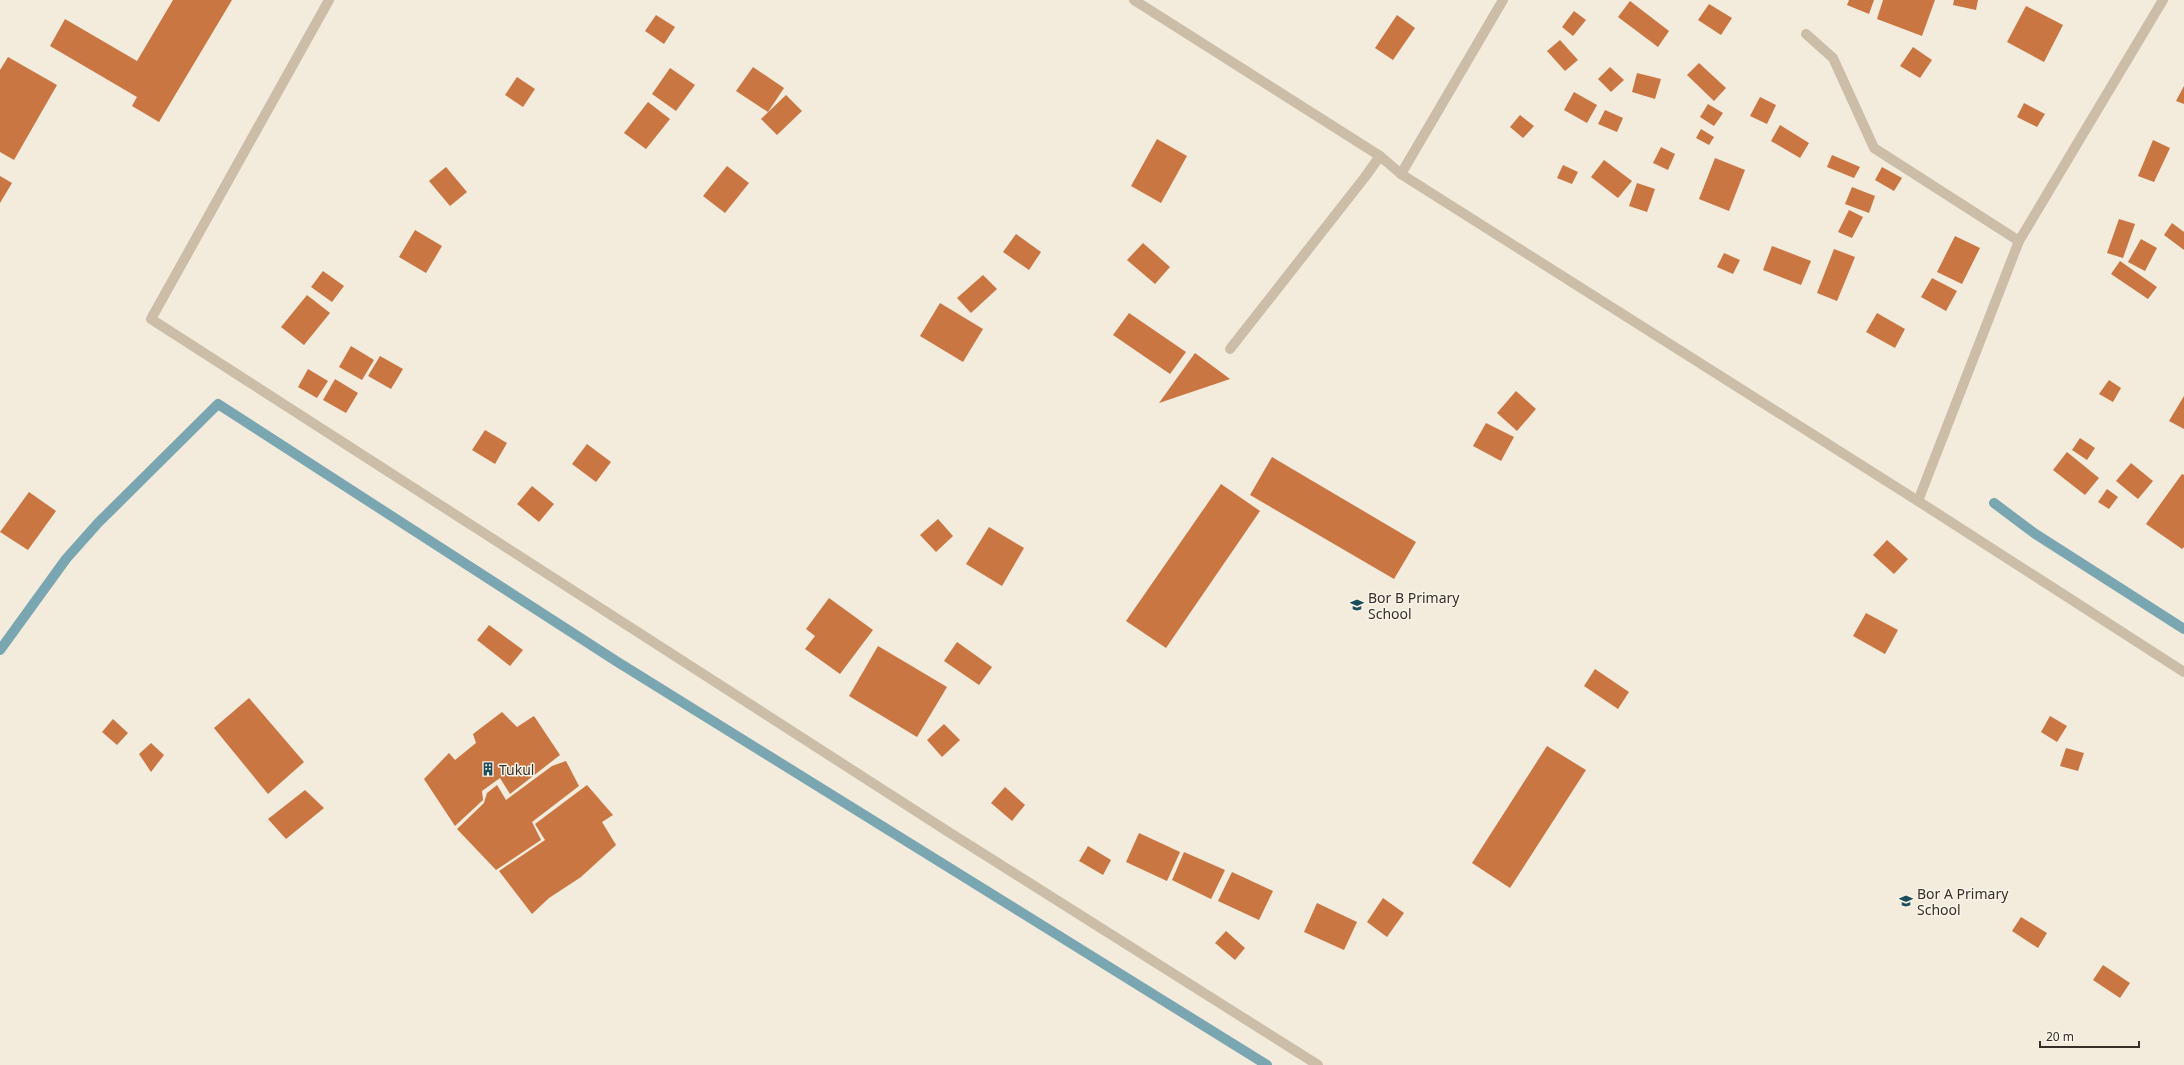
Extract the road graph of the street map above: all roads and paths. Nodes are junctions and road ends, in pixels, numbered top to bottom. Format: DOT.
graph roads {
  1 [pos="329,0"];
  2 [pos="1134,0"];
  3 [pos="1503,0"];
  4 [pos="2163,0"];
  5 [pos="1806,34"];
  6 [pos="1380,156"];
  7 [pos="1401,174"];
  8 [pos="2020,241"];
  9 [pos="1230,349"];
  10 [pos="1918,501"];
  11 [pos="2184,672"];
  12 [pos="1318,1065"];
  1 -- 12 [label="street"];
  2 -- 6 [label="street"];
  3 -- 7 [label="street"];
  4 -- 8 [label="street"];
  5 -- 8 [label="street"];
  6 -- 7 [label="street"];
  6 -- 9 [label="street"];
  7 -- 10 [label="street"];
  8 -- 10 [label="street"];
  10 -- 11 [label="street"];
}
